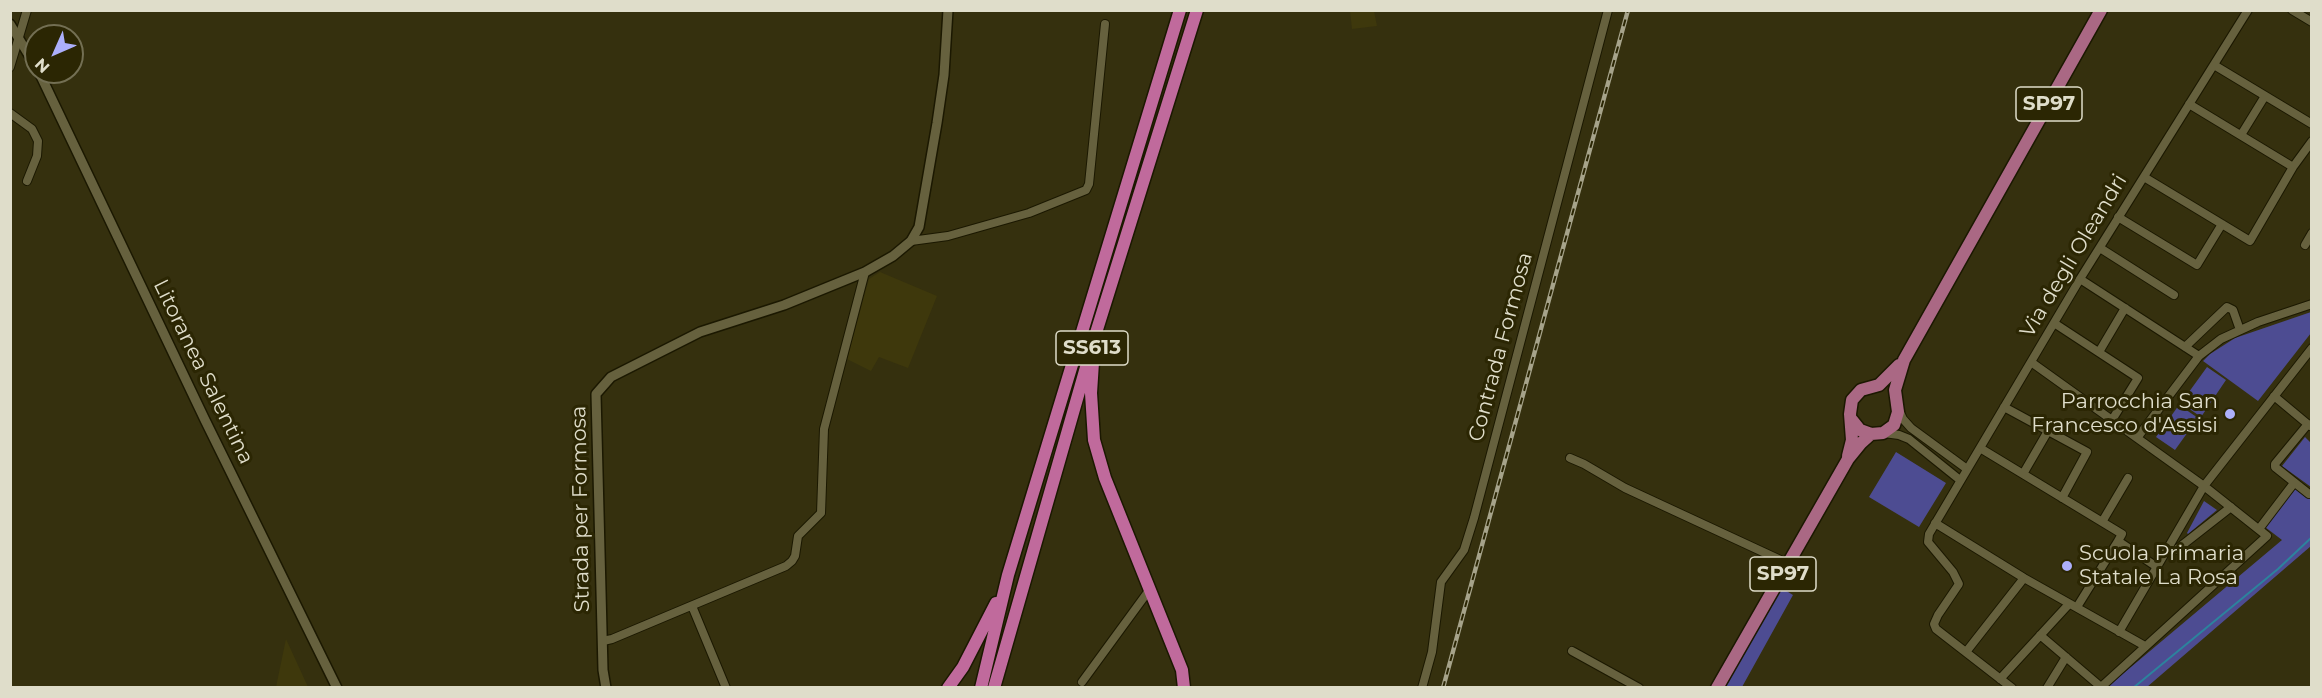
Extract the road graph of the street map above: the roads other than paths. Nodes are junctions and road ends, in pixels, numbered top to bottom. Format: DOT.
graph roads {
  1 [pos="27,10"];
  2 [pos="948,10"];
  3 [pos="1180,10"];
  4 [pos="1197,10"];
  5 [pos="1608,10"];
  6 [pos="2101,10"];
  7 [pos="2248,10"];
  8 [pos="2292,10"];
  9 [pos="2311,21"];
  10 [pos="10,24"];
  11 [pos="1105,24"];
  12 [pos="20,37"];
  13 [pos="24,44"];
  14 [pos="2214,65"];
  15 [pos="10,67"];
  16 [pos="45,84"];
  17 [pos="2265,96"];
  18 [pos="2189,104"];
  19 [pos="10,113"];
  20 [pos="2312,124"];
  21 [pos="2241,135"];
  22 [pos="2312,141"];
  23 [pos="2293,167"];
  24 [pos="2144,177"];
  25 [pos="27,181"];
  26 [pos="2118,217"];
  27 [pos="2222,224"];
  28 [pos="2312,234"];
  29 [pos="911,242"];
  30 [pos="2305,244"];
  31 [pos="2100,248"];
  32 [pos="865,272"];
  33 [pos="2080,279"];
  34 [pos="2174,295"];
  35 [pos="2312,304"];
  36 [pos="2125,308"];
  37 [pos="2054,323"];
  38 [pos="2240,330"];
  39 [pos="1095,336"];
  40 [pos="2186,347"];
  41 [pos="2312,348"];
  42 [pos="2100,352"];
  43 [pos="2199,356"];
  44 [pos="1904,360"];
  45 [pos="2031,362"];
  46 [pos="1875,386"];
  47 [pos="2274,396"];
  48 [pos="1897,403"];
  49 [pos="2004,406"];
  50 [pos="1852,420"];
  51 [pos="2112,420"];
  52 [pos="2309,425"];
  53 [pos="2048,430"];
  54 [pos="1877,434"];
  55 [pos="2137,438"];
  56 [pos="1980,448"];
  57 [pos="1570,458"];
  58 [pos="1848,459"];
  59 [pos="1967,470"];
  60 [pos="2023,474"];
  61 [pos="2128,478"];
  62 [pos="1960,480"];
  63 [pos="2294,483"];
  64 [pos="2204,486"];
  65 [pos="2309,494"];
  66 [pos="2062,498"];
  67 [pos="2231,507"];
  68 [pos="2102,522"];
  69 [pos="1935,523"];
  70 [pos="2259,529"];
  71 [pos="2118,541"];
  72 [pos="2165,553"];
  73 [pos="1789,564"];
  74 [pos="2157,567"];
  75 [pos="1008,575"];
  76 [pos="2024,578"];
  77 [pos="1150,589"];
  78 [pos="2073,605"];
  79 [pos="692,606"];
  80 [pos="2119,632"];
  81 [pos="2040,635"];
  82 [pos="603,641"];
  83 [pos="2145,646"];
  84 [pos="1572,651"];
  85 [pos="1966,652"];
  86 [pos="2066,657"];
  87 [pos="2000,679"];
  88 [pos="1082,682"];
  89 [pos="337,687"];
  90 [pos="606,687"];
  91 [pos="726,687"];
  92 [pos="948,687"];
  93 [pos="981,687"];
  94 [pos="994,687"];
  95 [pos="1184,687"];
  96 [pos="1422,687"];
  97 [pos="1639,687"];
  98 [pos="1717,687"];
  99 [pos="2012,687"];
  100 [pos="2047,687"];
  101 [pos="2101,687"];
  1 -- 12 [label="street"];
  2 -- 29 [label="street"];
  3 -- 75 [label="highway, SS613"];
  4 -- 39 [label="highway, SS613"];
  5 -- 96 [label="street, Contrada Formosa"];
  6 -- 44 [label="main road, SP97"];
  7 -- 14 [label="street, Via degli Oleandri"];
  8 -- 9 [label="street"];
  10 -- 12 [label="street"];
  11 -- 29 [label="street, Strada per Formosa"];
  12 -- 13 [label="street"];
  12 -- 15 [label="street"];
  14 -- 17 [label="street"];
  14 -- 18 [label="street, Via degli Oleandri"];
  16 -- 89 [label="street, Litoranea Salentina"];
  17 -- 20 [label="street"];
  17 -- 21 [label="street"];
  18 -- 21 [label="street"];
  18 -- 24 [label="street, Via degli Oleandri"];
  19 -- 25 [label="street"];
  21 -- 23 [label="street"];
  22 -- 23 [label="street"];
  23 -- 27 [label="street"];
  24 -- 26 [label="street, Via degli Oleandri"];
  24 -- 27 [label="street"];
  26 -- 27 [label="street"];
  26 -- 31 [label="street, Via degli Oleandri"];
  28 -- 30 [label="street"];
  29 -- 32 [label="street, Strada per Formosa"];
  31 -- 33 [label="street, Via degli Oleandri"];
  31 -- 34 [label="street"];
  32 -- 79 [label="street"];
  32 -- 82 [label="street, Strada per Formosa"];
  33 -- 36 [label="street"];
  33 -- 37 [label="street, Via degli Oleandri"];
  35 -- 38 [label="street"];
  36 -- 40 [label="street"];
  36 -- 42 [label="street"];
  37 -- 42 [label="street"];
  37 -- 45 [label="street, Via degli Oleandri"];
  38 -- 40 [label="street"];
  38 -- 43 [label="street"];
  39 -- 77 [label="highway"];
  39 -- 94 [label="highway, SS613"];
  40 -- 43 [label="street"];
  41 -- 47 [label="street"];
  42 -- 51 [label="street"];
  43 -- 55 [label="street"];
  44 -- 46 [label="main road, SP97"];
  44 -- 48 [label="main road, SP97"];
  45 -- 49 [label="street, Via degli Oleandri"];
  45 -- 51 [label="street"];
  46 -- 48 [label="main road"];
  46 -- 50 [label="main road"];
  47 -- 52 [label="street"];
  47 -- 64 [label="street"];
  48 -- 54 [label="main road"];
  48 -- 59 [label="street"];
  49 -- 53 [label="street"];
  49 -- 56 [label="street, Via degli Oleandri"];
  50 -- 54 [label="main road"];
  50 -- 58 [label="main road, SP97"];
  51 -- 55 [label="street"];
  52 -- 63 [label="street"];
  53 -- 60 [label="street"];
  53 -- 66 [label="street"];
  54 -- 58 [label="main road, SP97"];
  54 -- 62 [label="street"];
  55 -- 64 [label="street"];
  56 -- 59 [label="street, Via degli Oleandri"];
  56 -- 60 [label="street"];
  57 -- 73 [label="street"];
  58 -- 73 [label="main road, SP97"];
  59 -- 62 [label="street, Via degli Oleandri"];
  60 -- 66 [label="street"];
  61 -- 68 [label="street"];
  62 -- 69 [label="street, Via degli Oleandri"];
  63 -- 65 [label="street"];
  63 -- 70 [label="street"];
  64 -- 67 [label="street"];
  64 -- 72 [label="street"];
  66 -- 68 [label="street"];
  67 -- 70 [label="street"];
  67 -- 72 [label="street"];
  68 -- 71 [label="street"];
  69 -- 76 [label="street"];
  69 -- 85 [label="street"];
  70 -- 83 [label="street"];
  71 -- 74 [label="street"];
  71 -- 78 [label="street"];
  72 -- 74 [label="street"];
  73 -- 98 [label="main road, SP97"];
  74 -- 80 [label="street"];
  75 -- 92 [label="highway"];
  75 -- 93 [label="highway, SS613"];
  76 -- 78 [label="street"];
  76 -- 85 [label="street"];
  77 -- 88 [label="street"];
  77 -- 95 [label="highway"];
  78 -- 80 [label="street"];
  78 -- 81 [label="street"];
  79 -- 82 [label="street"];
  79 -- 91 [label="street"];
  80 -- 83 [label="street"];
  81 -- 86 [label="street"];
  81 -- 87 [label="street"];
  82 -- 90 [label="street, Strada per Formosa"];
  83 -- 101 [label="street"];
  84 -- 97 [label="street"];
  85 -- 87 [label="street"];
  86 -- 100 [label="street"];
  86 -- 101 [label="street"];
  87 -- 99 [label="street"];
}
